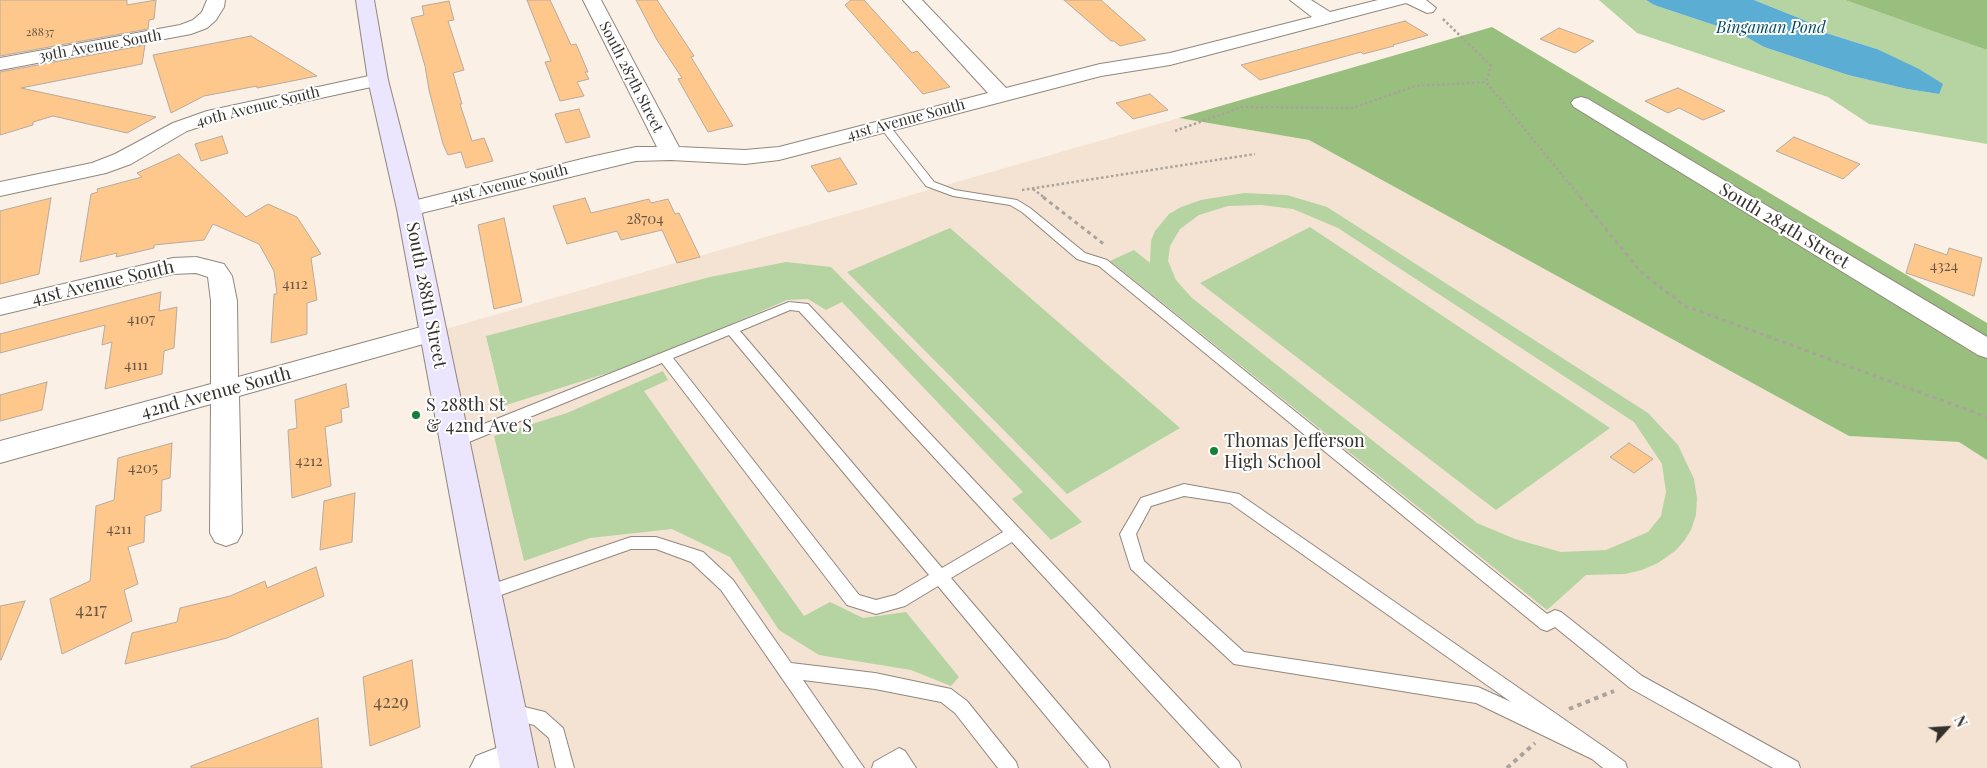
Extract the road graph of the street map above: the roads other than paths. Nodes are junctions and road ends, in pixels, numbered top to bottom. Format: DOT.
graph roads {
  1 [pos="216,0"];
  2 [pos="365,0"];
  3 [pos="592,0"];
  4 [pos="912,0"];
  5 [pos="1299,0"];
  6 [pos="1399,0"];
  7 [pos="1326,18"];
  8 [pos="0,64"];
  9 [pos="378,80"];
  10 [pos="1001,95"];
  11 [pos="1581,103"];
  12 [pos="885,126"];
  13 [pos="671,153"];
  14 [pos="0,189"];
  15 [pos="409,209"];
  16 [pos="0,307"];
  17 [pos="732,330"];
  18 [pos="432,334"];
  19 [pos="1987,348"];
  20 [pos="665,357"];
  21 [pos="225,392"];
  22 [pos="454,442"];
  23 [pos="0,452"];
  24 [pos="226,533"];
  25 [pos="1014,533"];
  26 [pos="940,576"];
  27 [pos="484,594"];
  28 [pos="786,670"];
  29 [pos="508,710"];
  30 [pos="1549,724"];
  31 [pos="508,764"];
  32 [pos="565,768"];
  33 [pos="855,768"];
  34 [pos="881,768"];
  35 [pos="907,768"];
  36 [pos="1009,768"];
  37 [pos="1101,768"];
  38 [pos="1232,768"];
  39 [pos="1618,768"];
  40 [pos="1791,768"];
  1 -- 8 [label="street, 39th Avenue South"];
  2 -- 9 [label="main road, South 288th Street"];
  3 -- 13 [label="street, South 287th Street"];
  4 -- 10 [label="street"];
  5 -- 7 [label="street"];
  6 -- 7 [label="street, 41st Avenue South"];
  7 -- 10 [label="street, 41st Avenue South"];
  9 -- 14 [label="street, 40th Avenue South"];
  9 -- 15 [label="main road, South 288th Street"];
  10 -- 12 [label="street, 41st Avenue South"];
  11 -- 19 [label="street, South 284th Street"];
  12 -- 13 [label="street, 41st Avenue South"];
  12 -- 40 [label="lane"];
  13 -- 15 [label="street, 41st Avenue South"];
  15 -- 18 [label="main road, South 288th Street"];
  16 -- 21 [label="street, 41st Avenue South"];
  17 -- 20 [label="lane"];
  17 -- 25 [label="lane"];
  17 -- 26 [label="lane"];
  18 -- 21 [label="street, 42nd Avenue South"];
  18 -- 22 [label="main road, South 288th Street"];
  20 -- 22 [label="lane"];
  20 -- 26 [label="lane"];
  21 -- 23 [label="street, 42nd Avenue South"];
  21 -- 24 [label="street"];
  22 -- 27 [label="main road, South 288th Street"];
  25 -- 26 [label="lane"];
  25 -- 38 [label="lane"];
  26 -- 37 [label="lane"];
  27 -- 28 [label="lane"];
  27 -- 29 [label="main road, South 288th Street"];
  28 -- 33 [label="lane"];
  28 -- 36 [label="lane"];
  29 -- 31 [label="main road, South 288th Street"];
  29 -- 32 [label="lane"];
  30 -- 30 [label="lane"];
  30 -- 39 [label="lane"];
  34 -- 35 [label="lane"];
}
